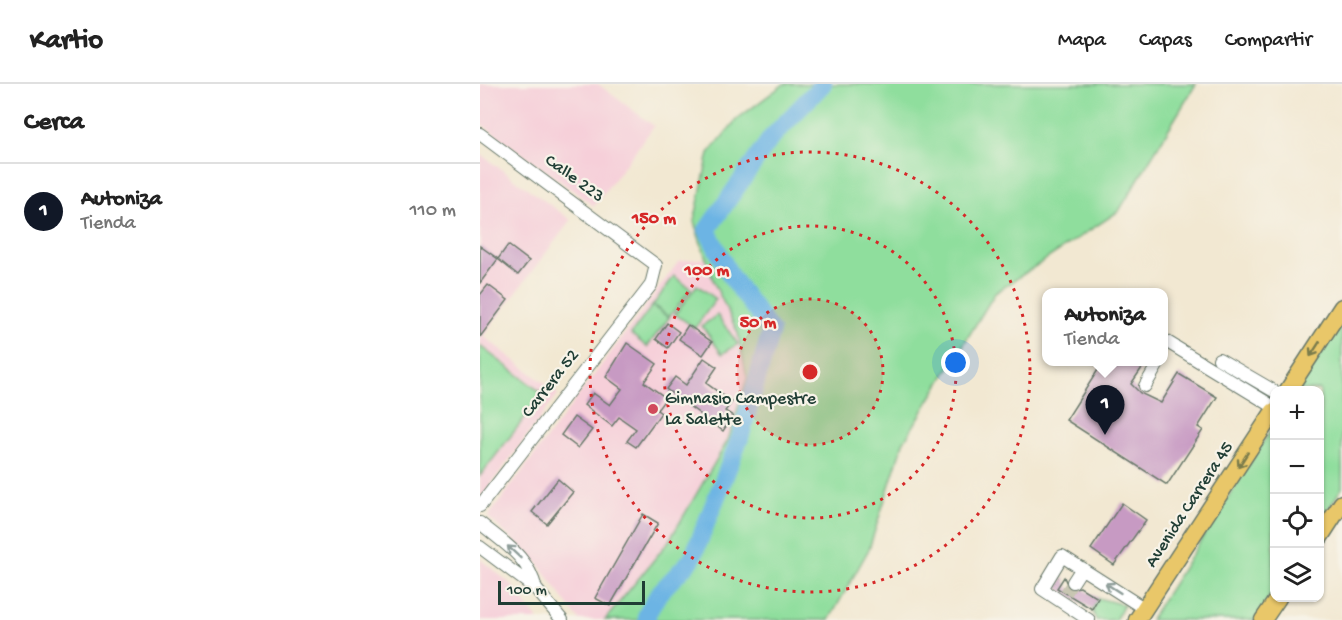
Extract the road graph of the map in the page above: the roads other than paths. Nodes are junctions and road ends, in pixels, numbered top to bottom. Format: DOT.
graph roads {
  1 [pos="480,134"];
  2 [pos="651,285"];
  3 [pos="1342,308"];
  4 [pos="1168,342"];
  5 [pos="1219,359"];
  6 [pos="1157,366"];
  7 [pos="1145,386"];
  8 [pos="1291,386"];
  9 [pos="1270,388"];
  10 [pos="1270,406"];
  11 [pos="1270,417"];
  12 [pos="1342,503"];
  13 [pos="480,506"];
  14 [pos="480,523"];
  15 [pos="1324,531"];
  16 [pos="480,548"];
  17 [pos="1082,568"];
  18 [pos="536,589"];
  19 [pos="1067,592"];
  20 [pos="1275,602"];
  21 [pos="1141,614"];
  22 [pos="562,620"];
  23 [pos="1089,620"];
  24 [pos="1263,620"];
  1 -- 2 [label="street, Calle 223"];
  2 -- 13 [label="street, Carrera 52"];
  3 -- 8 [label="highway, one-way"];
  4 -- 10 [label="street"];
  5 -- 9 [label="street"];
  6 -- 7 [label="street"];
  11 -- 21 [label="highway, Avenida Carrera 45, one-way"];
  12 -- 15 [label="highway"];
  18 -- 14 [label="street, one-way"];
  16 -- 18 [label="street"];
  17 -- 19 [label="street"];
  17 -- 19 [label="street"];
  21 -- 17 [label="street, one-way"];
  18 -- 22 [label="street"];
  19 -- 23 [label="street"];
  20 -- 24 [label="highway"];
}
